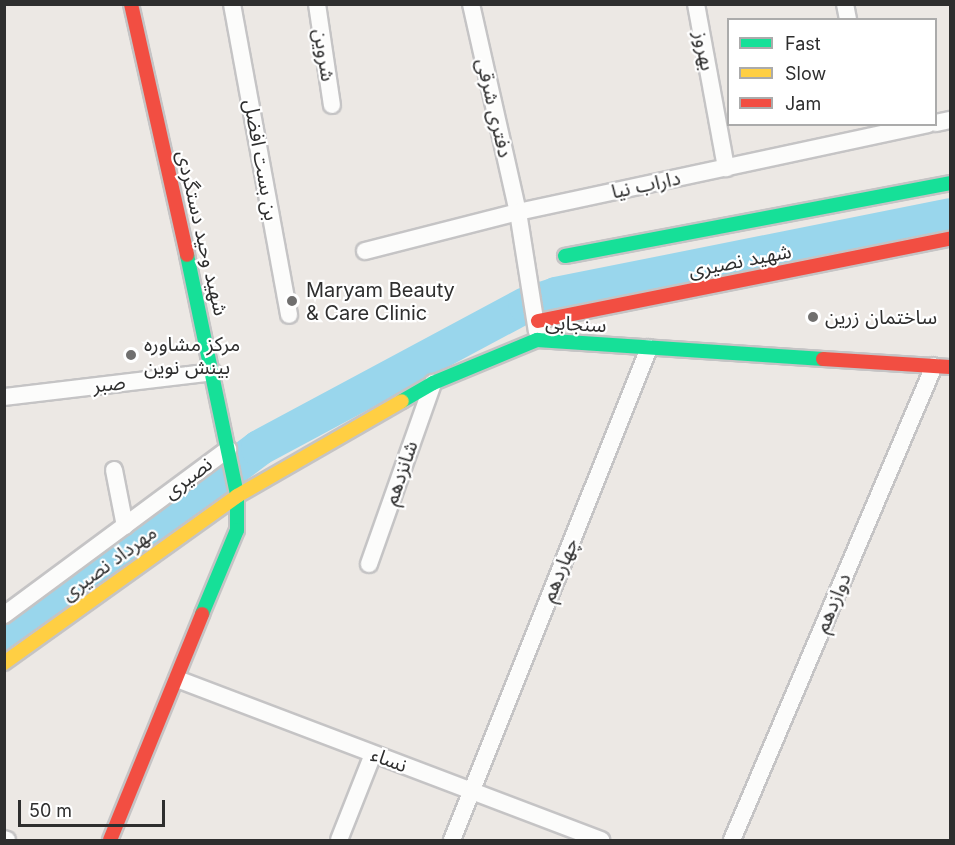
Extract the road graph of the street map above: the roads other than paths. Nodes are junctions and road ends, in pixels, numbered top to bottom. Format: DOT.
graph roads {
  1 [pos="131,4"];
  2 [pos="232,4"];
  3 [pos="317,4"];
  4 [pos="471,4"];
  5 [pos="696,4"];
  6 [pos="332,105"];
  7 [pos="911,126"];
  8 [pos="869,131"];
  9 [pos="726,168"];
  10 [pos="951,183"];
  11 [pos="518,212"];
  12 [pos="951,239"];
  13 [pos="365,251"];
  14 [pos="565,256"];
  15 [pos="289,315"];
  16 [pos="538,321"];
  17 [pos="537,340"];
  18 [pos="649,348"];
  19 [pos="942,367"];
  20 [pos="213,372"];
  21 [pos="433,383"];
  22 [pos="4,397"];
  23 [pos="228,450"];
  24 [pos="114,470"];
  25 [pos="237,495"];
  26 [pos="124,526"];
  27 [pos="369,564"];
  28 [pos="4,615"];
  29 [pos="4,663"];
  30 [pos="177,679"];
  31 [pos="373,754"];
  32 [pos="472,791"];
  33 [pos="110,840"];
  34 [pos="339,840"];
  35 [pos="452,840"];
  36 [pos="601,840"];
  37 [pos="732,840"];
  1 -- 20 [label="street, شهید وحید دستگردی"];
  2 -- 15 [label="street, بن بست افضل"];
  3 -- 6 [label="street, شروین"];
  4 -- 11 [label="street, دفتری شرقی"];
  5 -- 9 [label="street, بهروز"];
  7 -- 8 [label="street, داراب نیا"];
  8 -- 9 [label="street, داراب نیا"];
  9 -- 11 [label="street, داراب نیا"];
  10 -- 14 [label="street, شهید نصیری"];
  11 -- 13 [label="street, داراب نیا"];
  11 -- 16 [label="street, دفتری شرقی"];
  12 -- 16 [label="street, شهید نصیری"];
  16 -- 17 [label="street, دفتری شرقی"];
  17 -- 18 [label="street, سنجابی"];
  17 -- 21 [label="street, سنجابی"];
  18 -- 19 [label="street, سنجابی"];
  18 -- 32 [label="street, چهاردهم"];
  19 -- 37 [label="street, دوازدهم"];
  20 -- 22 [label="street, صبر"];
  20 -- 23 [label="street, شهید وحید دستگردی"];
  21 -- 25 [label="street, سنجابی"];
  21 -- 27 [label="street, شانزدهم"];
  23 -- 25 [label="street, شهید وحید دستگردی"];
  23 -- 26 [label="street, نصیری"];
  24 -- 26 [label="street"];
  25 -- 29 [label="street, مهرداد نصیری"];
  25 -- 30 [label="street, شهید وحید دستگردی"];
  26 -- 28 [label="street, نصیری"];
  30 -- 31 [label="street, نساء"];
  30 -- 33 [label="street, شهید وحید دستگردی"];
  31 -- 32 [label="street, نساء"];
  31 -- 34 [label="street"];
  32 -- 35 [label="street, چهاردهم"];
  32 -- 36 [label="street, نساء"];
}
